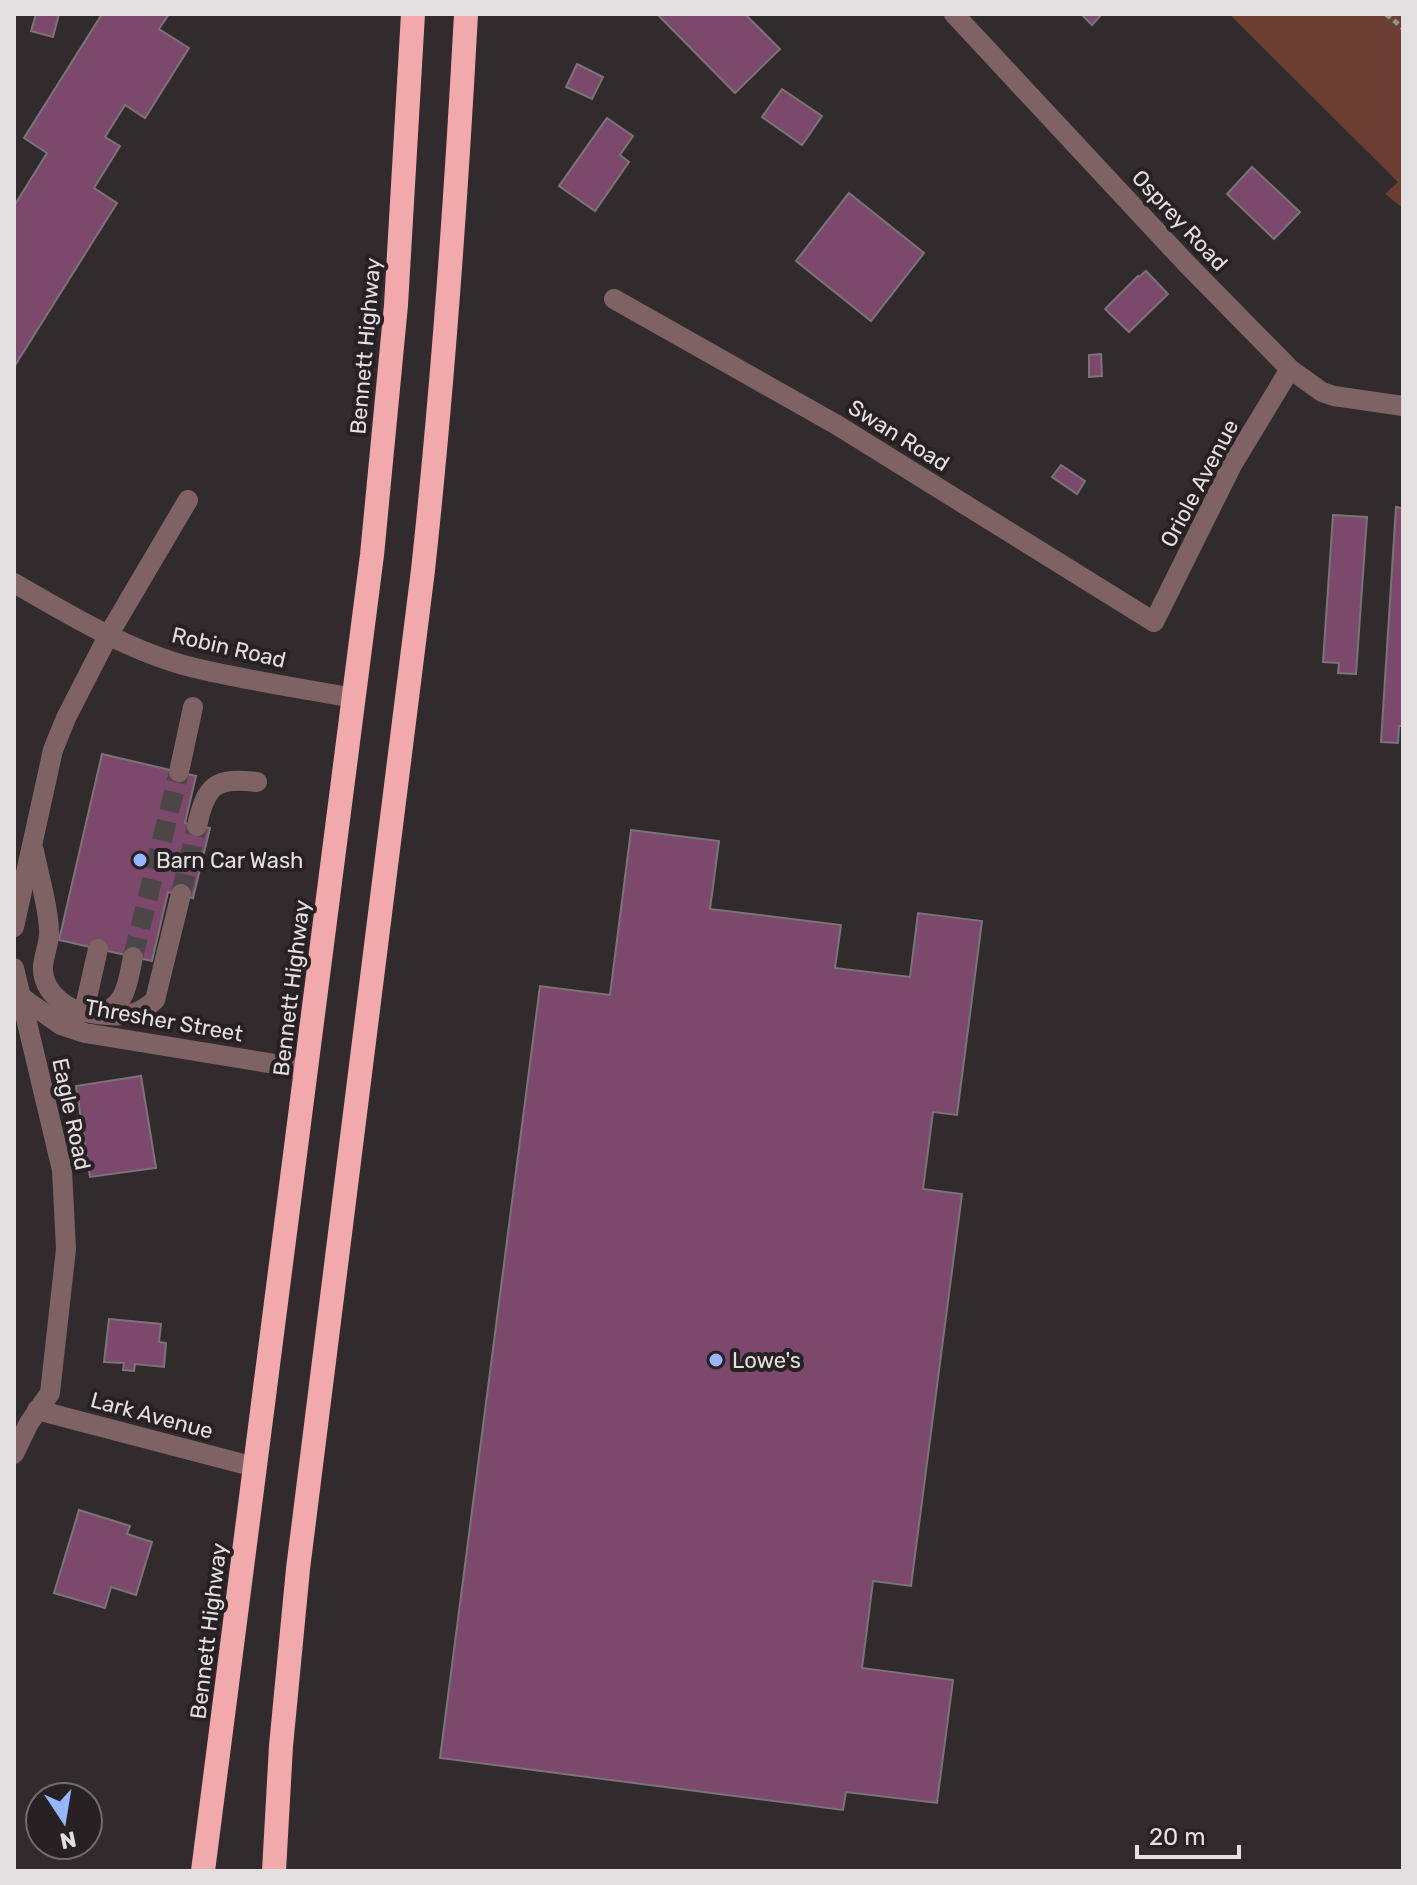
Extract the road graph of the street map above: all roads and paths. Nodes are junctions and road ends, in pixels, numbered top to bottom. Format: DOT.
graph roads {
  1 [pos="413,14"];
  2 [pos="466,14"];
  3 [pos="954,14"];
  4 [pos="1386,14"];
  5 [pos="1403,28"];
  6 [pos="614,299"];
  7 [pos="1290,369"];
  8 [pos="1403,406"];
  9 [pos="188,500"];
  10 [pos="14,583"];
  11 [pos="1154,622"];
  12 [pos="109,634"];
  13 [pos="353,698"];
  14 [pos="193,707"];
  15 [pos="179,772"];
  16 [pos="257,782"];
  17 [pos="197,826"];
  18 [pos="32,843"];
  19 [pos="181,894"];
  20 [pos="14,927"];
  21 [pos="98,949"];
  22 [pos="133,957"];
  23 [pos="14,968"];
  24 [pos="21,997"];
  25 [pos="89,1012"];
  26 [pos="306,1069"];
  27 [pos="37,1410"];
  28 [pos="14,1454"];
  29 [pos="255,1467"];
  30 [pos="275,1835"];
  31 [pos="203,1871"];
  32 [pos="274,1871"];
  33 [pos="281,1871"];
  1 -- 13 [label="highway, Bennett Highway"];
  2 -- 30 [label="highway"];
  3 -- 7 [label="street, Osprey Road"];
  4 -- 5 [label="path"];
  6 -- 11 [label="street, Swan Road"];
  7 -- 8 [label="street, Osprey Road"];
  7 -- 11 [label="street, Oriole Avenue"];
  9 -- 12 [label="street"];
  10 -- 12 [label="street, Robin Road"];
  12 -- 13 [label="street, Robin Road"];
  12 -- 18 [label="street"];
  13 -- 26 [label="highway, Bennett Highway"];
  14 -- 15 [label="street"];
  16 -- 17 [label="street"];
  18 -- 20 [label="street"];
  18 -- 25 [label="street"];
  19 -- 25 [label="street"];
  21 -- 25 [label="street"];
  22 -- 25 [label="street"];
  23 -- 24 [label="street, Eagle Road"];
  24 -- 26 [label="street, Thresher Street"];
  24 -- 27 [label="street, Eagle Road"];
  26 -- 29 [label="highway, Bennett Highway"];
  27 -- 28 [label="street, Eagle Road"];
  27 -- 29 [label="street, Lark Avenue"];
  29 -- 31 [label="highway, Bennett Highway"];
  30 -- 32 [label="highway"];
  30 -- 33 [label="highway"];
}
